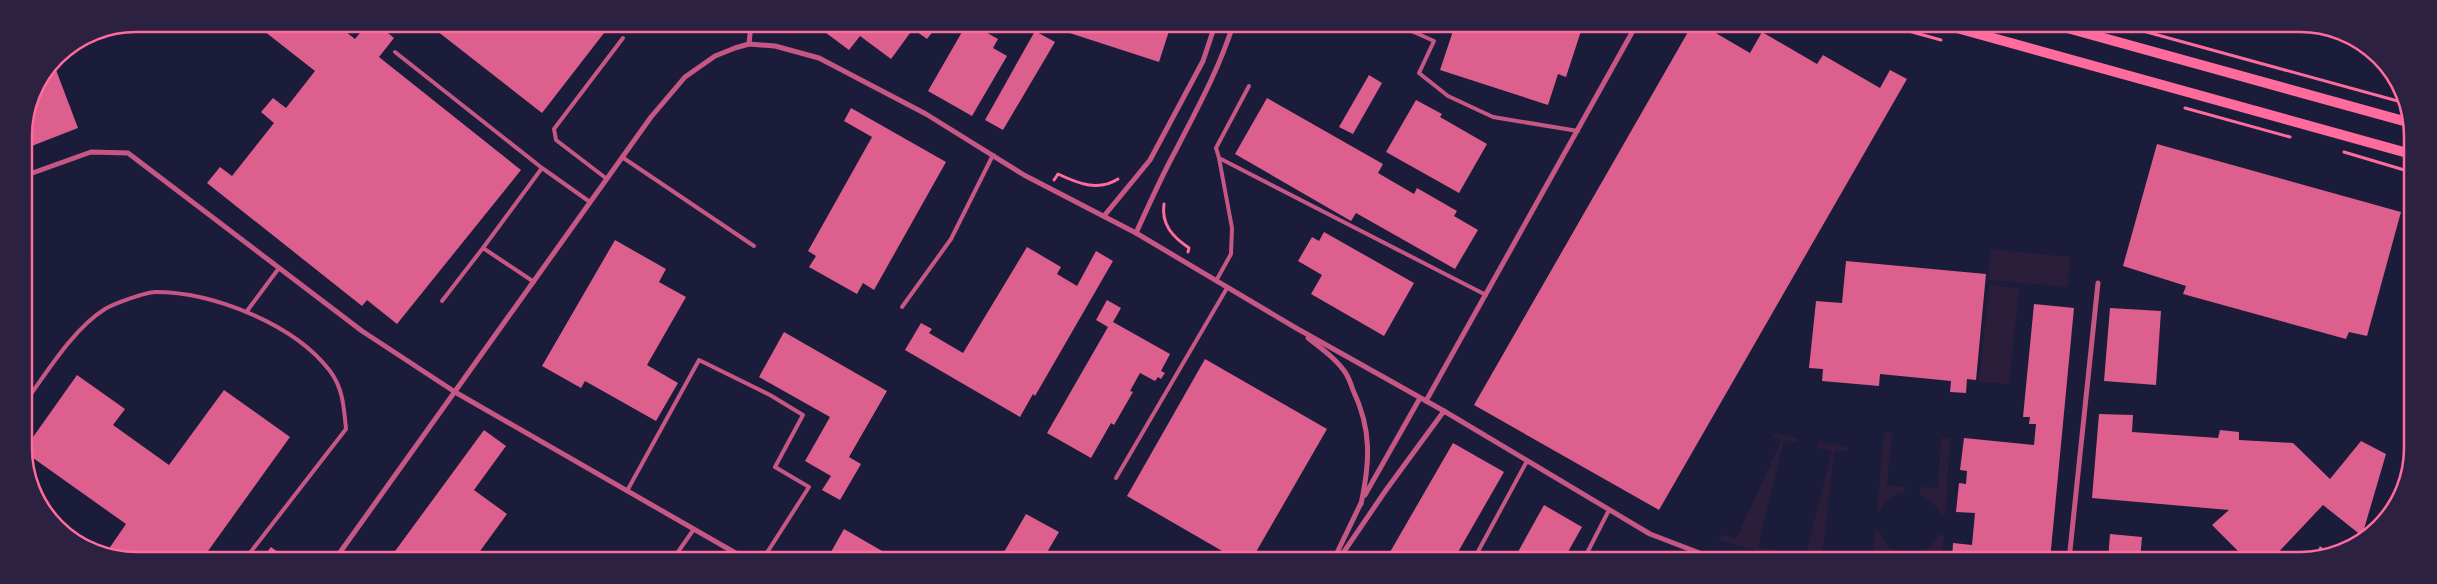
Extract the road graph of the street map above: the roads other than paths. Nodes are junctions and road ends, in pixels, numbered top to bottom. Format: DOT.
graph roads {
  1 [pos="750,32"];
  2 [pos="1213,32"];
  3 [pos="1232,32"];
  4 [pos="1414,32"];
  5 [pos="1632,32"];
  6 [pos="1968,32"];
  7 [pos="2082,32"];
  8 [pos="622,38"];
  9 [pos="749,44"];
  10 [pos="395,52"];
  11 [pos="1249,86"];
  12 [pos="2404,121"];
  13 [pos="1578,132"];
  14 [pos="2404,152"];
  15 [pos="993,156"];
  16 [pos="622,157"];
  17 [pos="1218,158"];
  18 [pos="542,168"];
  19 [pos="33,173"];
  20 [pos="607,179"];
  21 [pos="590,202"];
  22 [pos="1104,216"];
  23 [pos="1136,233"];
  24 [pos="754,246"];
  25 [pos="483,248"];
  26 [pos="279,268"];
  27 [pos="1216,281"];
  28 [pos="534,282"];
  29 [pos="2098,283"];
  30 [pos="1227,288"];
  31 [pos="1486,295"];
  32 [pos="442,301"];
  33 [pos="902,308"];
  34 [pos="247,311"];
  35 [pos="1296,328"];
  36 [pos="455,392"];
  37 [pos="32,393"];
  38 [pos="1420,398"];
  39 [pos="1426,401"];
  40 [pos="1444,411"];
  41 [pos="1527,460"];
  42 [pos="1116,478"];
  43 [pos="627,491"];
  44 [pos="1361,504"];
  45 [pos="1609,510"];
  46 [pos="694,529"];
  47 [pos="1338,551"];
  48 [pos="1344,551"];
  49 [pos="1478,551"];
  50 [pos="1588,551"];
  51 [pos="1695,551"];
  52 [pos="2070,551"];
  53 [pos="251,552"];
  54 [pos="340,552"];
  55 [pos="678,552"];
  56 [pos="733,552"];
  57 [pos="767,552"];
  1 -- 9 [label="street"];
  2 -- 22 [label="street"];
  3 -- 23 [label="street"];
  4 -- 13 [label="lane"];
  5 -- 13 [label="street"];
  6 -- 14 [label="main road"];
  7 -- 12 [label="main road"];
  8 -- 20 [label="lane"];
  9 -- 15 [label="street"];
  9 -- 16 [label="street"];
  10 -- 18 [label="lane"];
  11 -- 17 [label="lane"];
  13 -- 31 [label="street"];
  15 -- 22 [label="street"];
  15 -- 33 [label="lane"];
  16 -- 20 [label="street"];
  16 -- 24 [label="lane"];
  17 -- 27 [label="lane"];
  17 -- 31 [label="lane"];
  18 -- 21 [label="lane"];
  18 -- 25 [label="lane"];
  19 -- 26 [label="street"];
  20 -- 21 [label="street"];
  21 -- 28 [label="street"];
  22 -- 23 [label="street"];
  23 -- 27 [label="street"];
  25 -- 28 [label="lane"];
  25 -- 32 [label="lane"];
  26 -- 34 [label="lane"];
  26 -- 36 [label="street"];
  27 -- 30 [label="street"];
  28 -- 36 [label="street"];
  29 -- 52 [label="street"];
  30 -- 35 [label="street"];
  30 -- 42 [label="lane"];
  31 -- 39 [label="street"];
  34 -- 37 [label="lane"];
  34 -- 53 [label="lane"];
  35 -- 38 [label="street"];
  35 -- 44 [label="street"];
  36 -- 43 [label="street"];
  36 -- 54 [label="street"];
  38 -- 39 [label="street"];
  38 -- 44 [label="street"];
  39 -- 40 [label="street"];
  40 -- 41 [label="street"];
  40 -- 48 [label="street"];
  41 -- 45 [label="street"];
  41 -- 49 [label="lane"];
  43 -- 46 [label="street"];
  43 -- 57 [label="lane"];
  44 -- 47 [label="street"];
  45 -- 50 [label="lane"];
  45 -- 51 [label="street"];
  46 -- 55 [label="lane"];
  46 -- 56 [label="street"];
}
